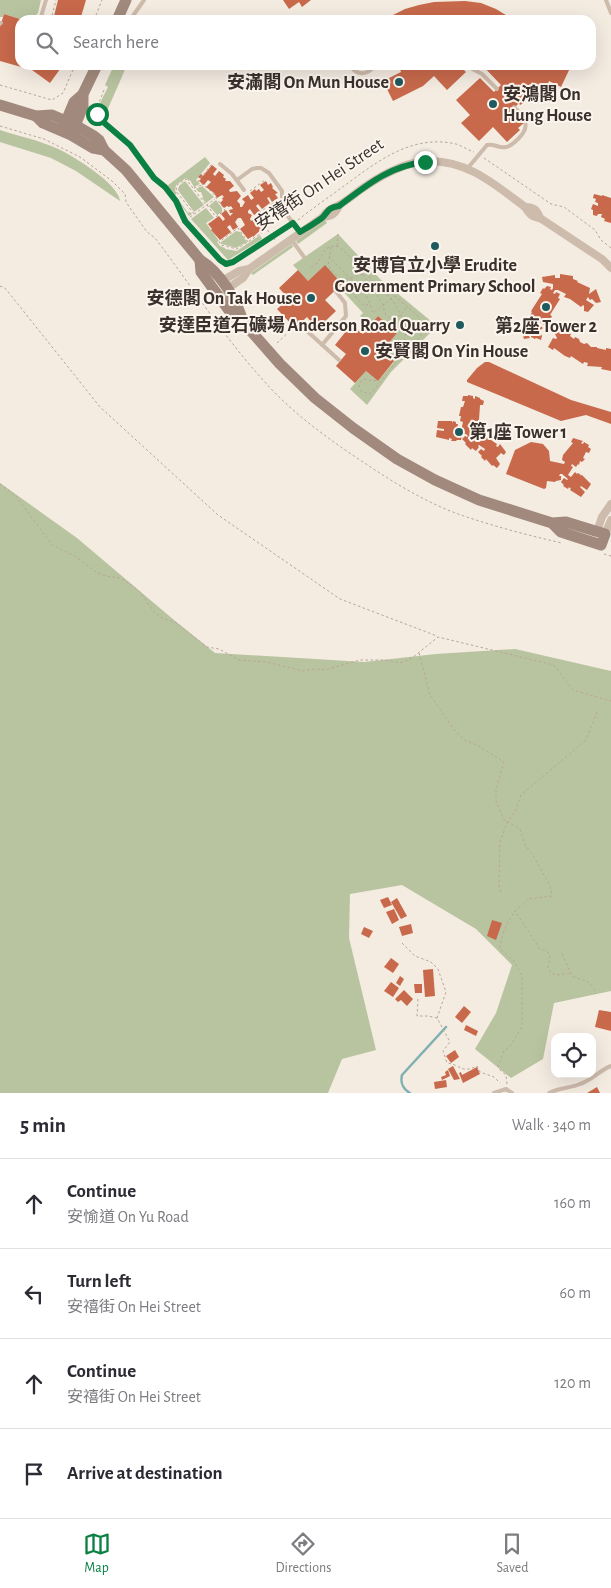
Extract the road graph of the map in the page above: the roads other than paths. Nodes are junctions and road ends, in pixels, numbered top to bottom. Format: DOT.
graph roads {
  1 [pos="46,0"];
  2 [pos="126,0"];
  3 [pos="144,0"];
  4 [pos="606,0"];
  5 [pos="611,13"];
  6 [pos="42,15"];
  7 [pos="119,15"];
  8 [pos="134,15"];
  9 [pos="95,70"];
  10 [pos="354,70"];
  11 [pos="371,70"];
  12 [pos="471,70"];
  13 [pos="497,89"];
  14 [pos="0,105"];
  15 [pos="514,108"];
  16 [pos="69,128"];
  17 [pos="219,166"];
  18 [pos="467,169"];
  19 [pos="236,180"];
  20 [pos="244,190"];
  21 [pos="300,232"];
  22 [pos="291,239"];
  23 [pos="304,257"];
  24 [pos="611,268"];
  25 [pos="220,288"];
  26 [pos="336,290"];
  27 [pos="307,331"];
  28 [pos="322,345"];
  29 [pos="339,360"];
  30 [pos="611,504"];
  31 [pos="611,520"];
  32 [pos="603,539"];
  33 [pos="611,1066"];
  34 [pos="494,1093"];
  35 [pos="512,1093"];
  36 [pos="549,1093"];
  1 -- 6 [label="lane"];
  2 -- 7 [label="street"];
  3 -- 8 [label="lane"];
  4 -- 5 [label="lane"];
  9 -- 16 [label="street"];
  10 -- 11 [label="lane"];
  12 -- 13 [label="lane"];
  14 -- 16 [label="street"];
  15 -- 18 [label="lane"];
  16 -- 25 [label="street"];
  17 -- 19 [label="lane"];
  18 -- 21 [label="street, 安禧街 On Hei Street"];
  18 -- 24 [label="street, 安禧街 On Hei Street"];
  19 -- 20 [label="lane"];
  19 -- 21 [label="lane"];
  21 -- 22 [label="street, 安禧街 On Hei Street"];
  22 -- 23 [label="lane"];
  22 -- 25 [label="street, 安禧街 On Hei Street"];
  25 -- 32 [label="street"];
  26 -- 28 [label="lane"];
  27 -- 28 [label="lane"];
  28 -- 29 [label="lane"];
  30 -- 32 [label="street"];
  31 -- 32 [label="street"];
  33 -- 36 [label="lane"];
  34 -- 35 [label="lane"];
}
